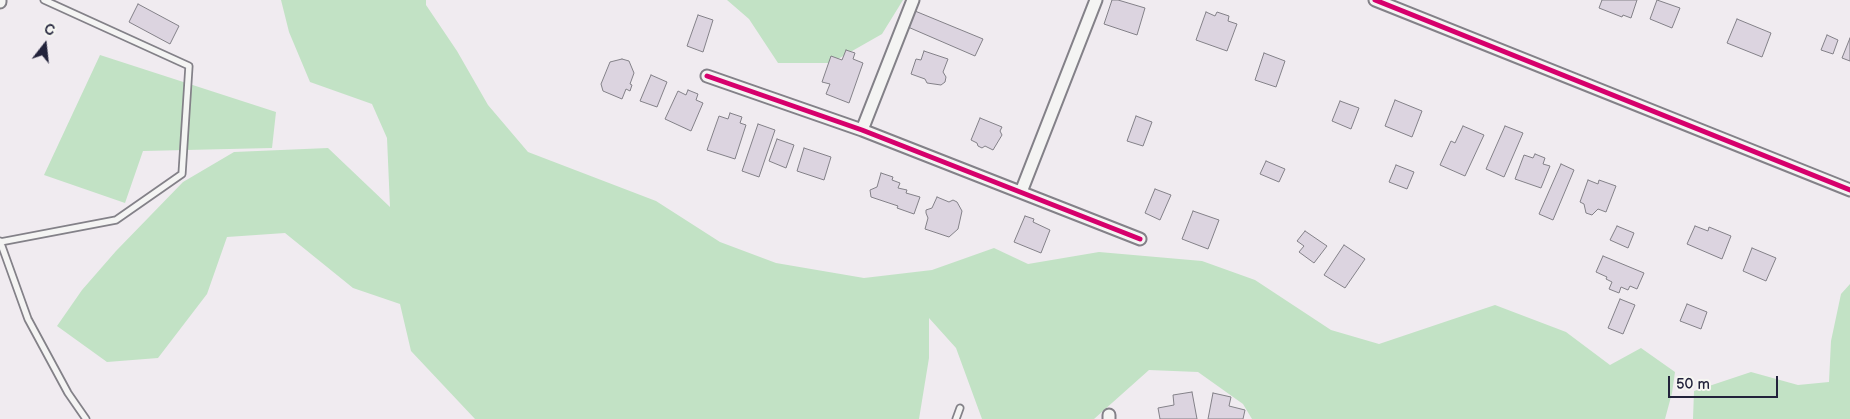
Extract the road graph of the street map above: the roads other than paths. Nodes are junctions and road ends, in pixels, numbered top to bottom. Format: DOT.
graph roads {
  1 [pos="44,0"];
  2 [pos="913,0"];
  3 [pos="1096,0"];
  4 [pos="1375,0"];
  5 [pos="707,76"];
  6 [pos="862,130"];
  7 [pos="1850,190"];
  8 [pos="1021,192"];
  9 [pos="1140,239"];
  10 [pos="0,242"];
  11 [pos="960,408"];
  12 [pos="86,419"];
  13 [pos="956,419"];
  1 -- 10 [label="lane"];
  2 -- 6 [label="street"];
  3 -- 8 [label="street"];
  4 -- 7 [label="street"];
  5 -- 6 [label="street"];
  6 -- 8 [label="street"];
  8 -- 9 [label="street"];
  10 -- 12 [label="lane"];
  11 -- 13 [label="lane"];
}
